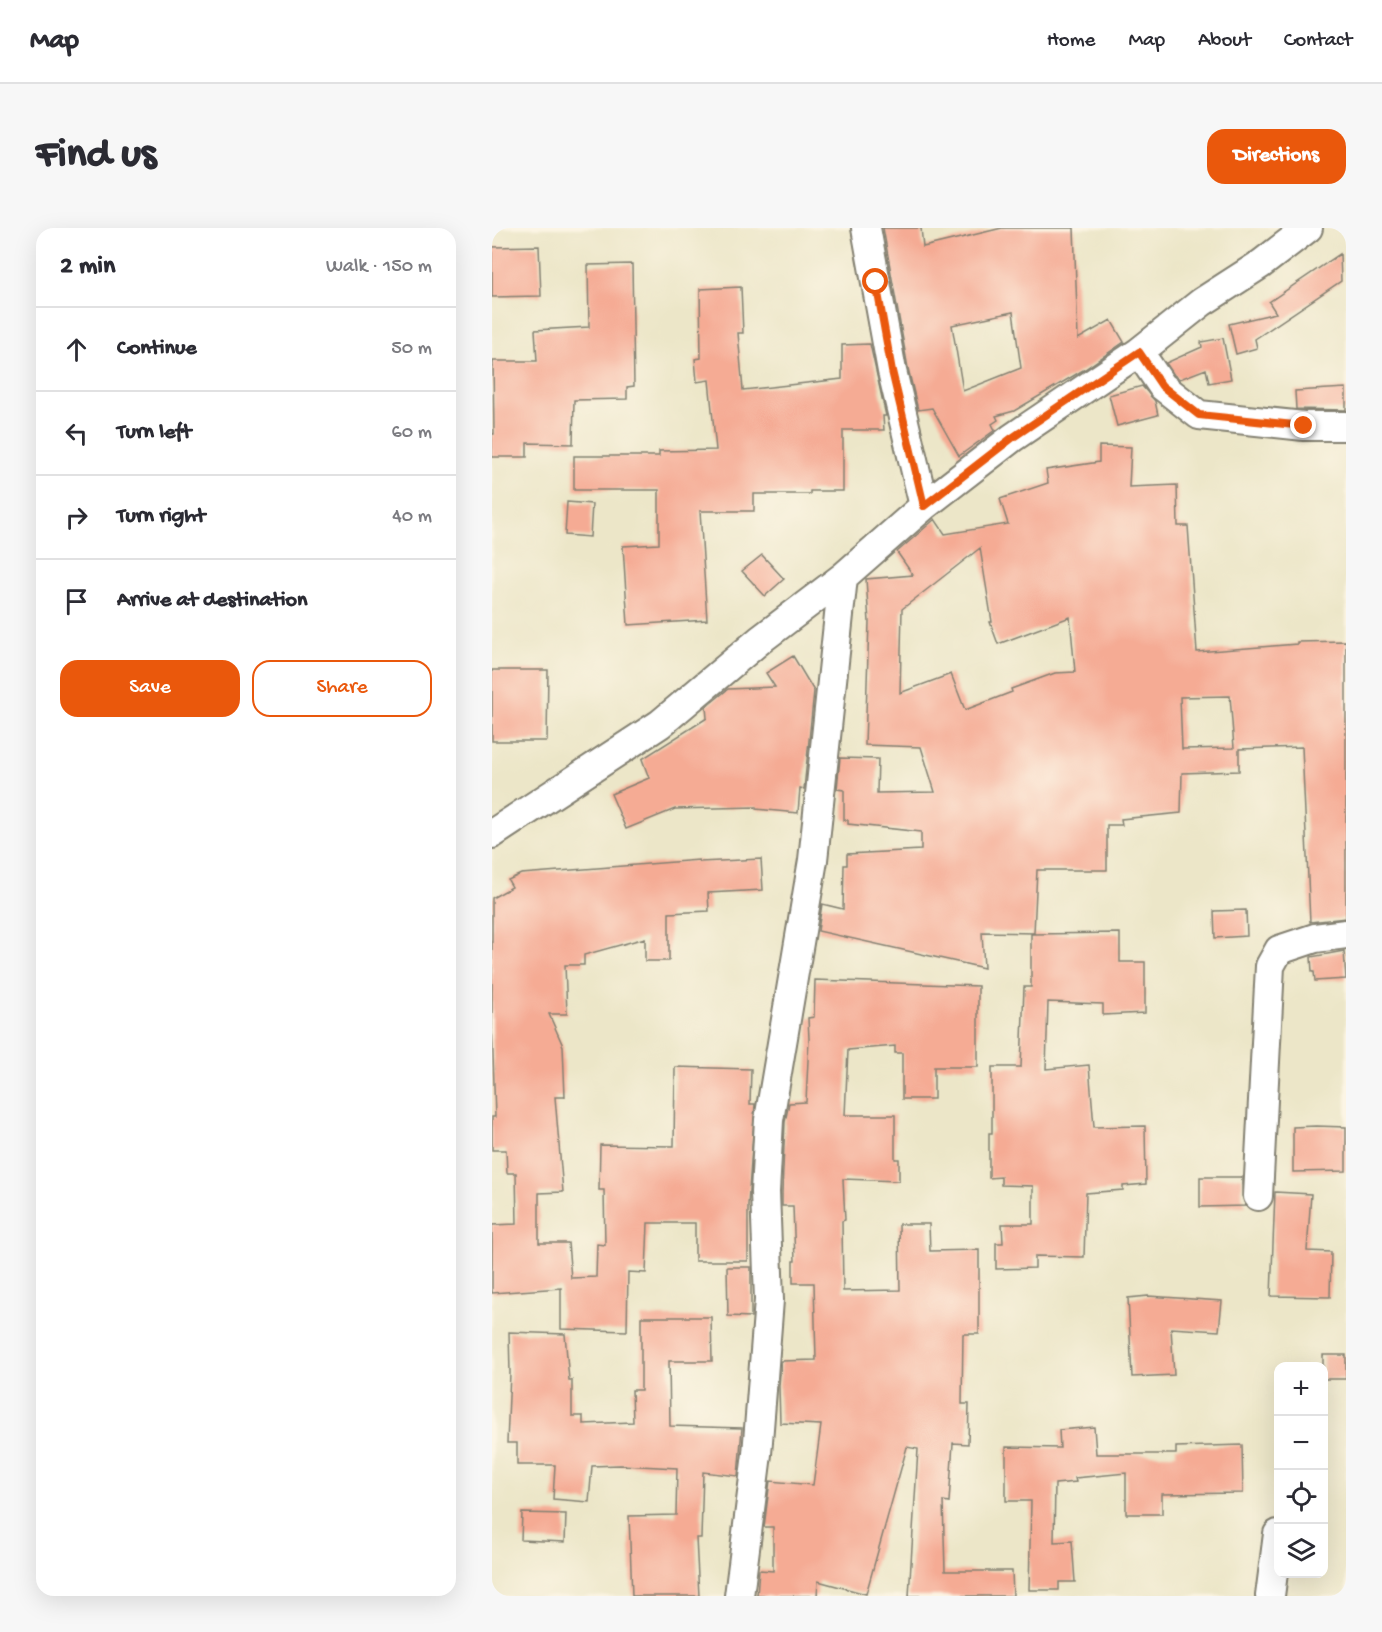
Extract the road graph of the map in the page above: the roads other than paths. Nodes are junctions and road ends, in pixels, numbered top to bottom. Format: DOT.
graph roads {
  1 [pos="866,228"];
  2 [pos="1308,228"];
  3 [pos="1139,352"];
  4 [pos="1346,426"];
  5 [pos="924,506"];
  6 [pos="843,577"];
  7 [pos="492,834"];
  8 [pos="1346,934"];
  9 [pos="1258,1196"];
  10 [pos="1274,1565"];
  11 [pos="739,1596"];
  12 [pos="1270,1596"];
  1 -- 5 [label="street"];
  2 -- 3 [label="street"];
  3 -- 4 [label="street"];
  3 -- 5 [label="street"];
  5 -- 6 [label="street"];
  6 -- 7 [label="street"];
  6 -- 11 [label="street"];
  8 -- 9 [label="street"];
  10 -- 12 [label="street"];
}
